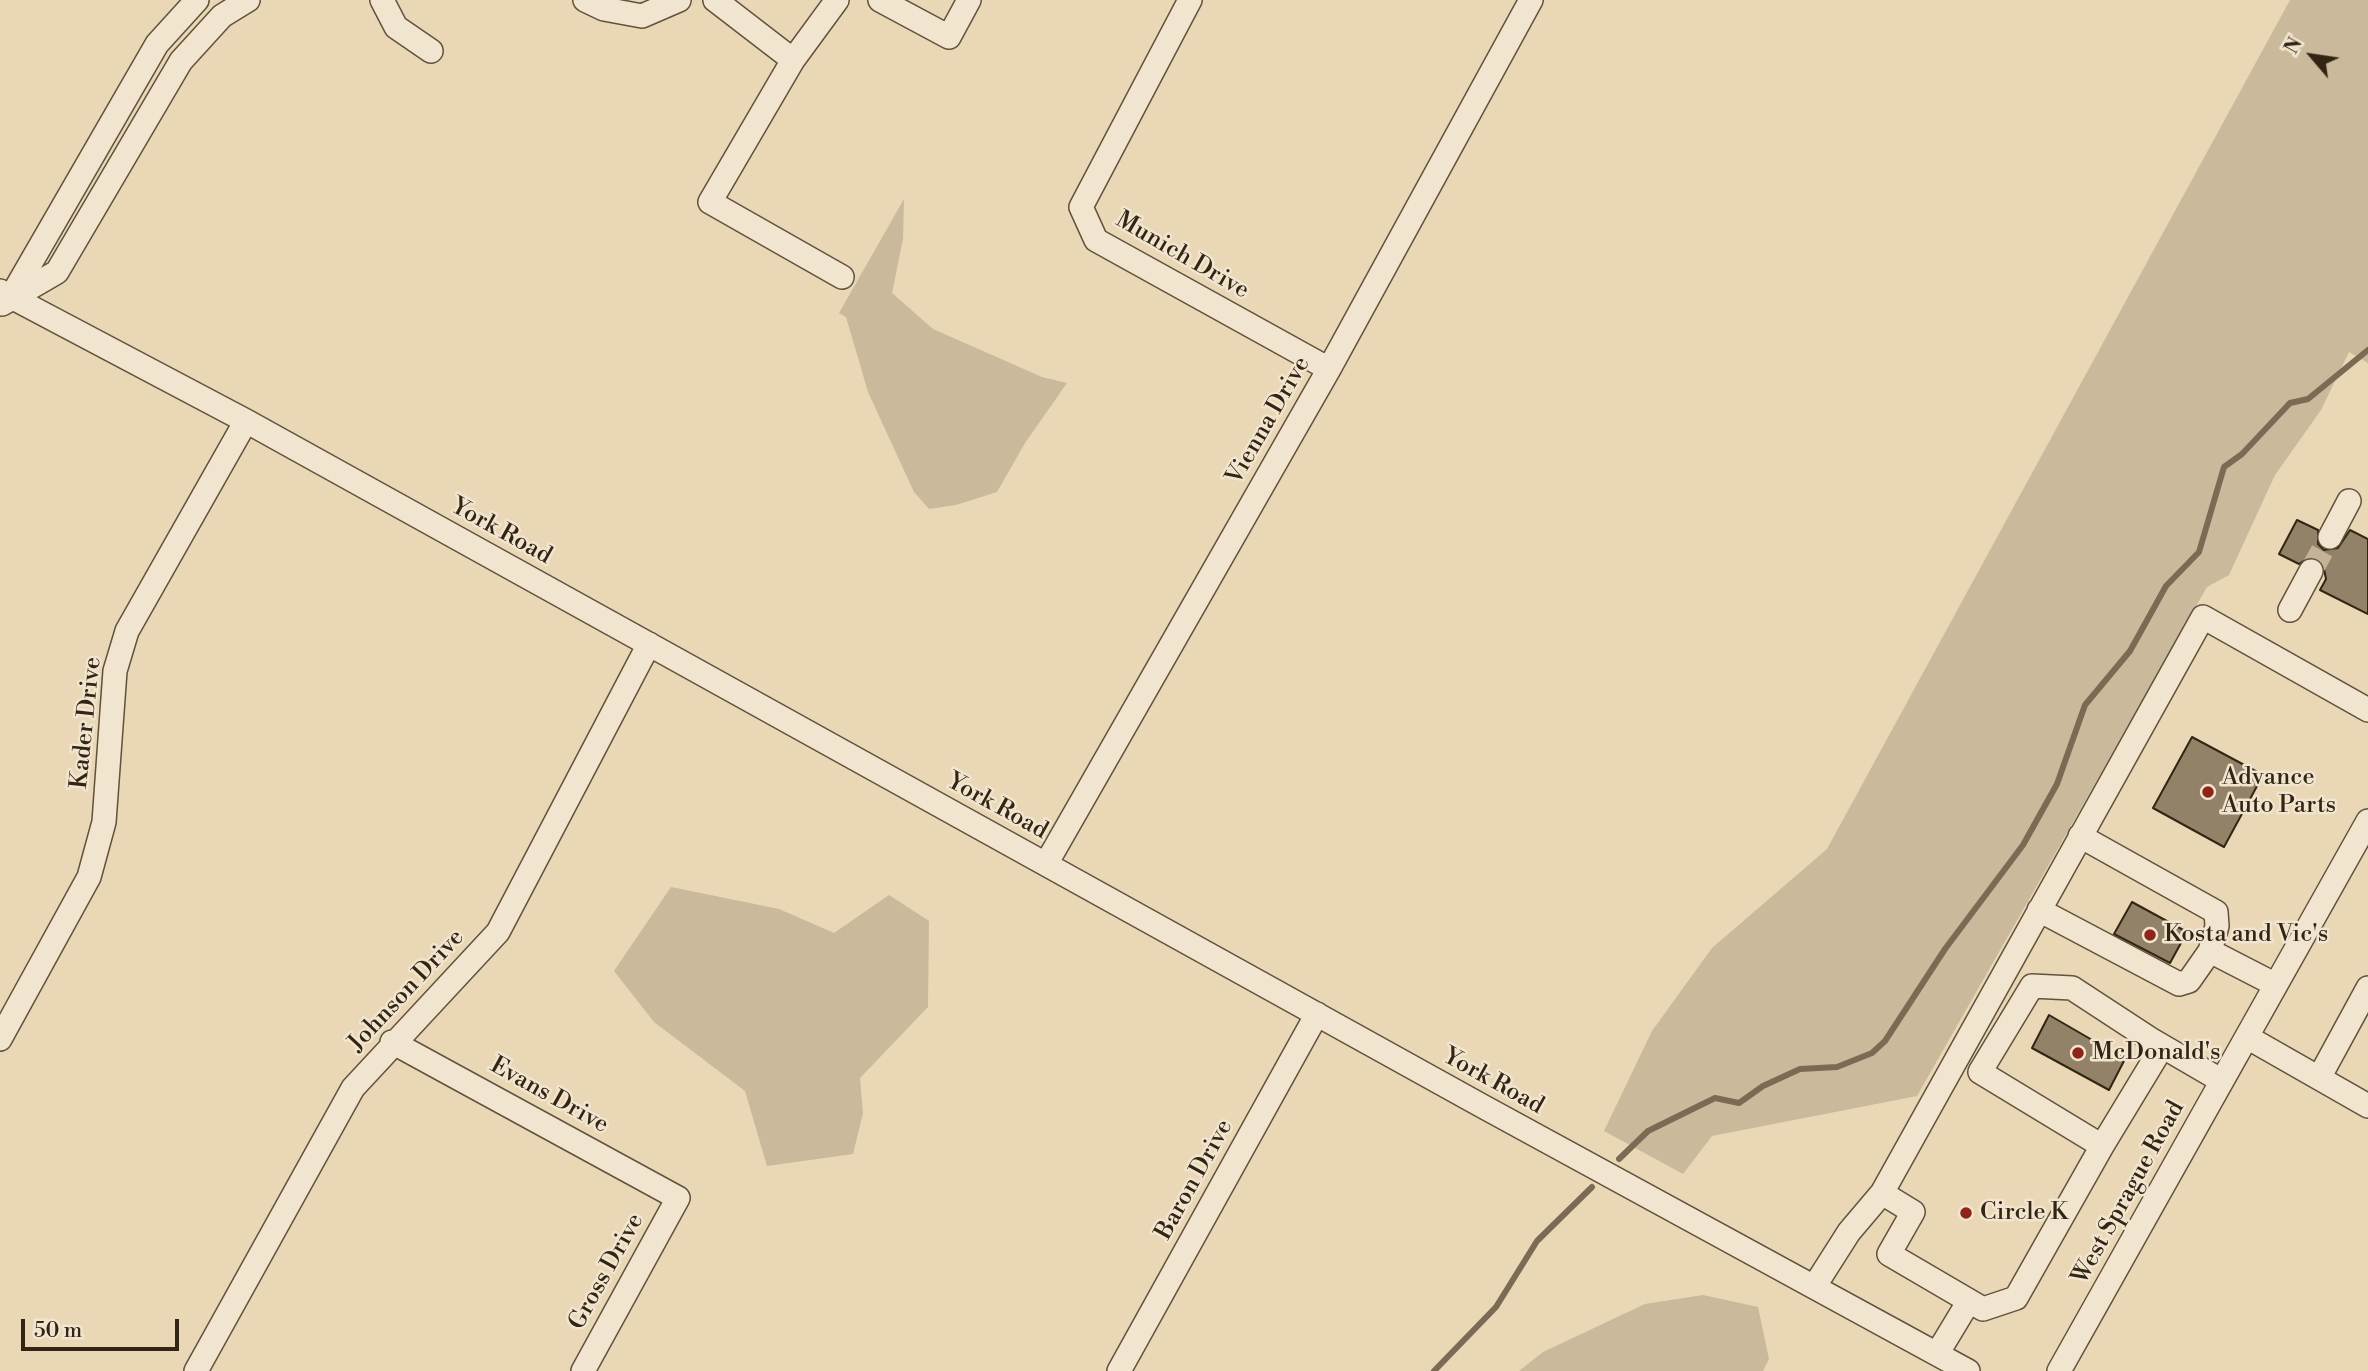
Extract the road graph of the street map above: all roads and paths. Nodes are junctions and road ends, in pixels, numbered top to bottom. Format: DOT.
graph roads {
  1 [pos="197,0"];
  2 [pos="248,0"];
  3 [pos="382,0"];
  4 [pos="585,0"];
  5 [pos="679,0"];
  6 [pos="715,0"];
  7 [pos="837,0"];
  8 [pos="880,0"];
  9 [pos="969,0"];
  10 [pos="1190,0"];
  11 [pos="1531,0"];
  12 [pos="430,51"];
  13 [pos="793,60"];
  14 [pos="842,277"];
  15 [pos="4,298"];
  16 [pos="1329,369"];
  17 [pos="246,421"];
  18 [pos="2350,501"];
  19 [pos="2330,537"];
  20 [pos="2311,571"];
  21 [pos="2290,610"];
  22 [pos="649,644"];
  23 [pos="2368,710"];
  24 [pos="2368,821"];
  25 [pos="2080,836"];
  26 [pos="1046,864"];
  27 [pos="2039,910"];
  28 [pos="2210,951"];
  29 [pos="2276,985"];
  30 [pos="2368,988"];
  31 [pos="1317,1014"];
  32 [pos="2247,1037"];
  33 [pos="0,1038"];
  34 [pos="393,1042"];
  35 [pos="2156,1043"];
  36 [pos="1956,1059"];
  37 [pos="1979,1072"];
  38 [pos="2319,1078"];
  39 [pos="2222,1081"];
  40 [pos="2368,1106"];
  41 [pos="2102,1146"];
  42 [pos="1882,1193"];
  43 [pos="678,1198"];
  44 [pos="1814,1287"];
  45 [pos="1969,1301"];
  46 [pos="1937,1354"];
  47 [pos="196,1371"];
  48 [pos="583,1371"];
  49 [pos="1119,1371"];
  50 [pos="1968,1371"];
  51 [pos="2059,1371"];
  1 -- 15 [label="street"];
  2 -- 15 [label="street"];
  3 -- 12 [label="street"];
  4 -- 5 [label="street"];
  6 -- 13 [label="street"];
  7 -- 13 [label="street"];
  8 -- 9 [label="street"];
  10 -- 16 [label="street, Munich Drive"];
  11 -- 16 [label="street, Vienna Drive"];
  13 -- 14 [label="street"];
  15 -- 17 [label="street, York Road"];
  16 -- 26 [label="street, Vienna Drive"];
  17 -- 22 [label="street, York Road"];
  17 -- 33 [label="street, Kader Drive"];
  18 -- 19 [label="street"];
  20 -- 21 [label="street"];
  22 -- 26 [label="street, York Road"];
  22 -- 34 [label="street, Johnson Drive"];
  23 -- 25 [label="street"];
  24 -- 29 [label="street, West Sprague Road"];
  25 -- 27 [label="street"];
  25 -- 28 [label="street"];
  26 -- 31 [label="street, York Road"];
  27 -- 28 [label="street"];
  27 -- 36 [label="street"];
  28 -- 29 [label="street"];
  29 -- 32 [label="street, West Sprague Road"];
  30 -- 38 [label="street"];
  31 -- 44 [label="street, York Road"];
  31 -- 49 [label="street, Baron Drive"];
  32 -- 38 [label="street"];
  32 -- 39 [label="street, West Sprague Road"];
  34 -- 43 [label="street, Evans Drive"];
  34 -- 47 [label="street, Johnson Drive"];
  35 -- 37 [label="street"];
  35 -- 39 [label="street"];
  35 -- 41 [label="street"];
  36 -- 37 [label="street"];
  36 -- 42 [label="street"];
  37 -- 41 [label="street"];
  38 -- 40 [label="street"];
  39 -- 51 [label="street, West Sprague Road"];
  41 -- 45 [label="street"];
  42 -- 44 [label="street"];
  42 -- 45 [label="street"];
  43 -- 48 [label="street, Gross Drive"];
  44 -- 46 [label="street, York Road"];
  45 -- 46 [label="street"];
  46 -- 50 [label="street, York Road"];
}
